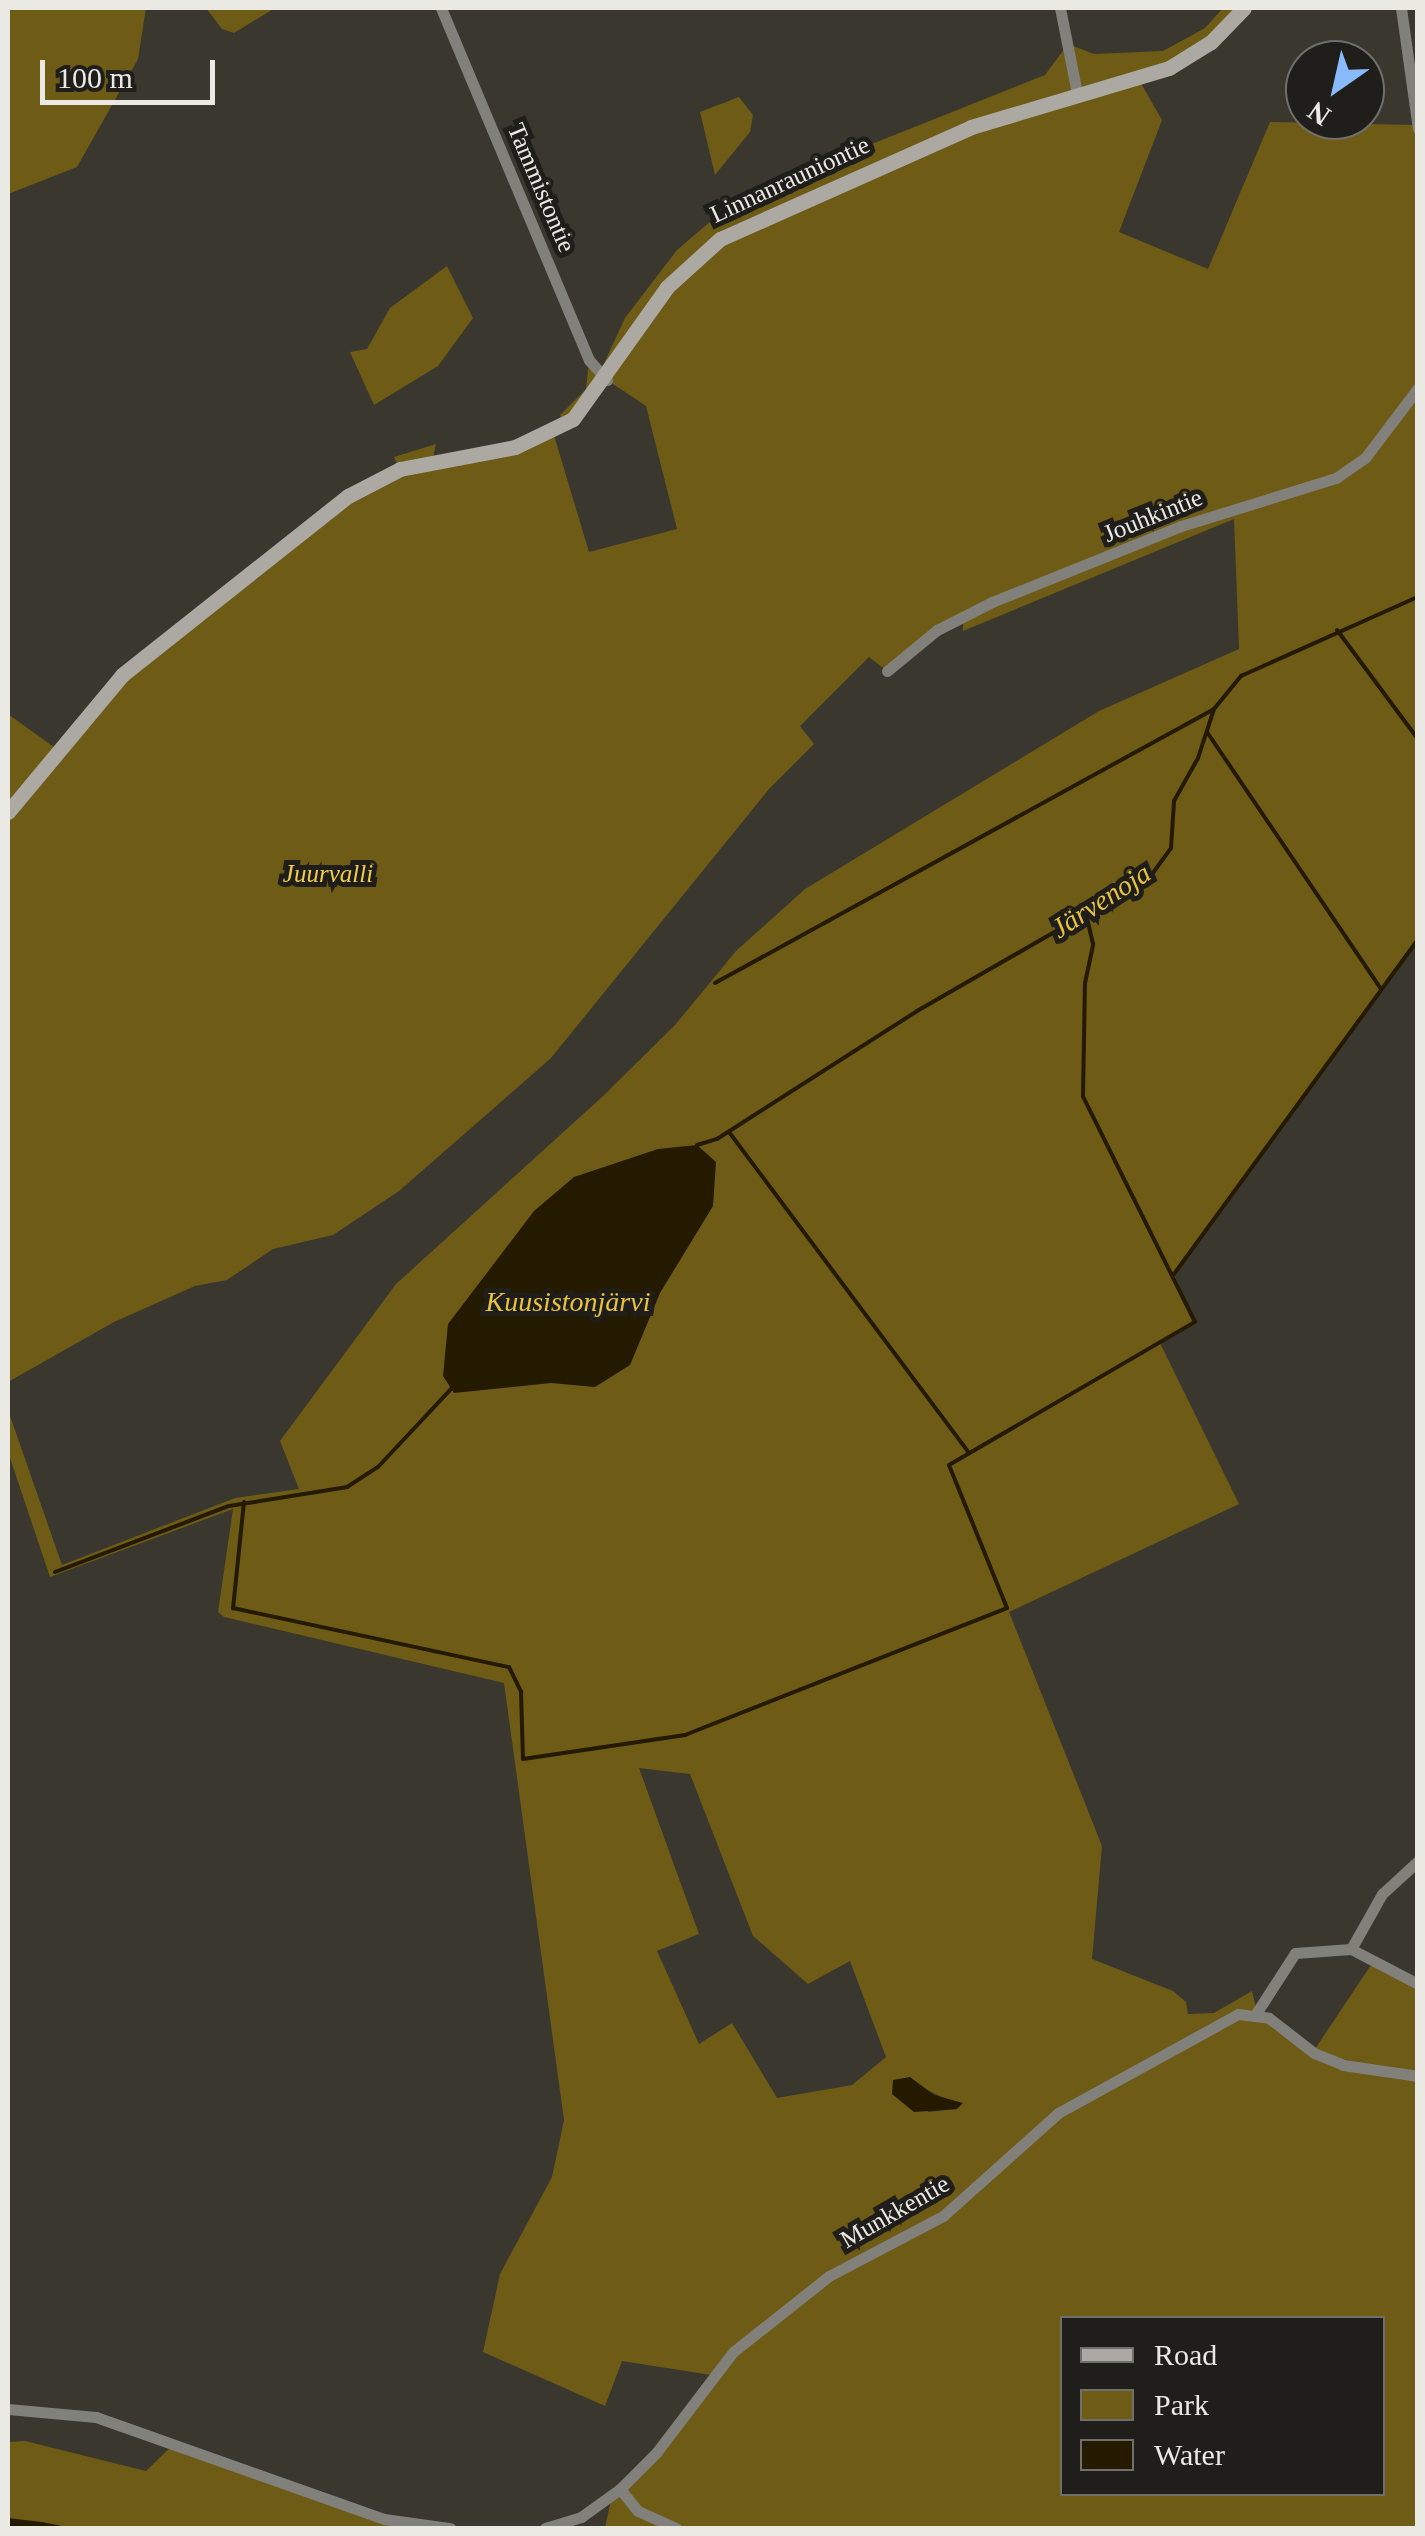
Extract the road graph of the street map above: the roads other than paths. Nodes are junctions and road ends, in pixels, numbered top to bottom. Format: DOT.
graph roads {
  1 [pos="442,8"];
  2 [pos="1060,8"];
  3 [pos="1244,8"];
  4 [pos="1401,8"];
  5 [pos="1077,93"];
  6 [pos="1418,129"];
  7 [pos="607,380"];
  8 [pos="1418,388"];
  9 [pos="887,671"];
  10 [pos="8,812"];
  11 [pos="1418,1861"];
  12 [pos="1351,1949"];
  13 [pos="1418,1984"];
  14 [pos="1257,2012"];
  15 [pos="1418,2076"];
  16 [pos="8,2409"];
  17 [pos="620,2489"];
  18 [pos="450,2528"];
  19 [pos="544,2528"];
  20 [pos="676,2528"];
  1 -- 7 [label="street, Tammistontie"];
  2 -- 5 [label="street"];
  3 -- 5 [label="street, Linnanrauniontie"];
  4 -- 6 [label="street"];
  5 -- 7 [label="street, Linnanrauniontie"];
  7 -- 10 [label="street, Linnanrauniontie"];
  8 -- 9 [label="street, Jouhkintie"];
  11 -- 12 [label="street"];
  12 -- 13 [label="street"];
  12 -- 14 [label="street"];
  14 -- 15 [label="street"];
  14 -- 17 [label="street, Munkkentie"];
  16 -- 18 [label="street"];
  17 -- 19 [label="street, Munkkentie"];
  17 -- 20 [label="street"];
}
